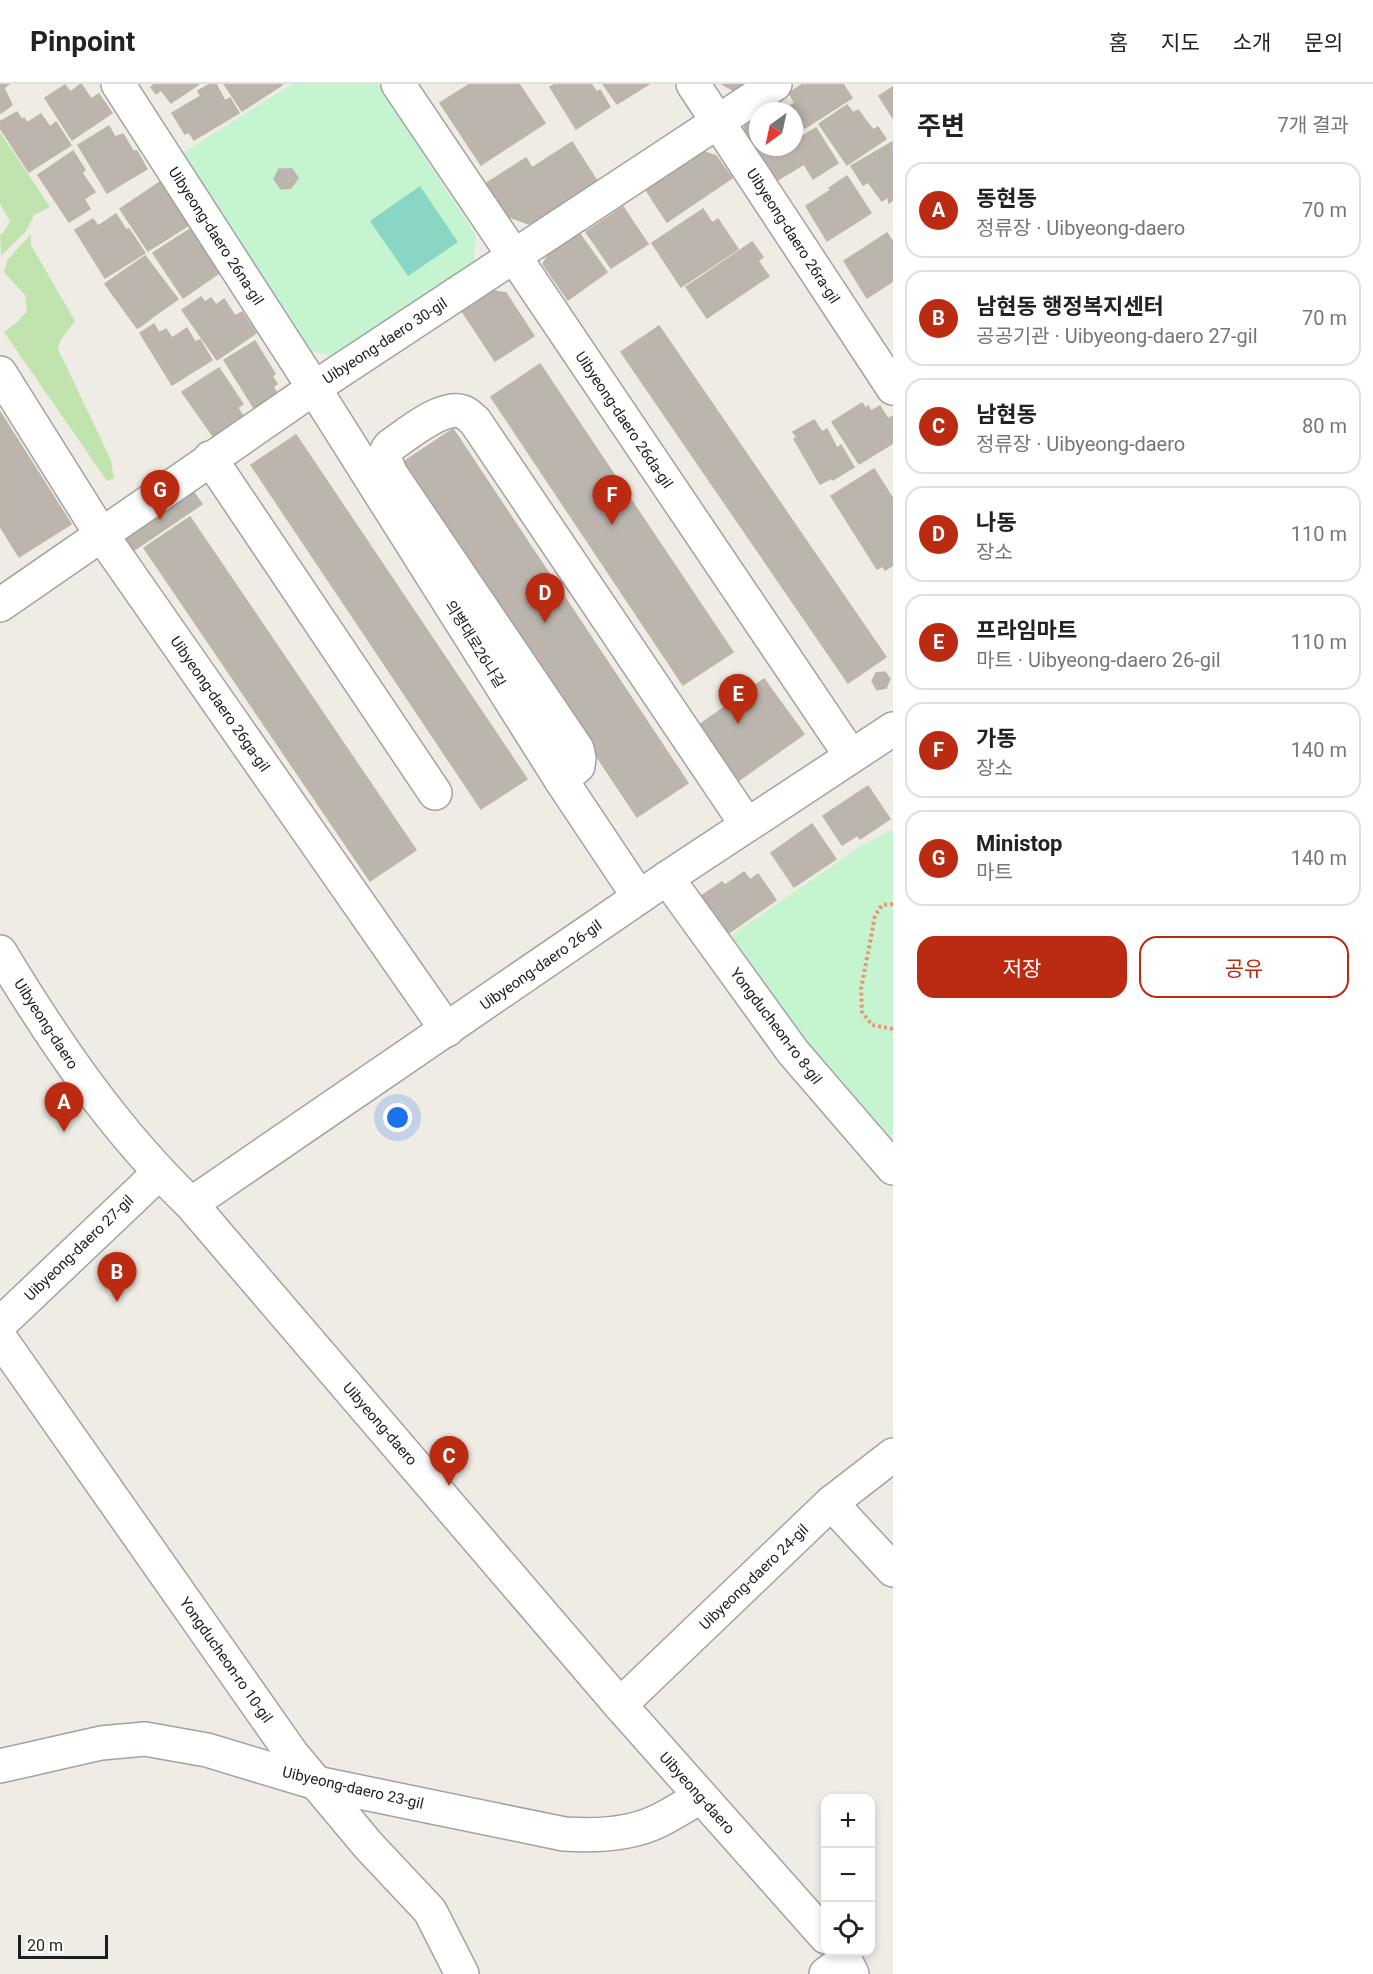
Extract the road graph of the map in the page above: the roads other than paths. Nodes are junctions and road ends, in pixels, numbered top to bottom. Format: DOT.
graph roads {
  1 [pos="118,84"];
  2 [pos="398,84"];
  3 [pos="693,84"];
  4 [pos="775,84"];
  5 [pos="718,121"];
  6 [pos="513,256"];
  7 [pos="0,374"];
  8 [pos="314,388"];
  9 [pos="893,388"];
  10 [pos="210,459"];
  11 [pos="101,534"];
  12 [pos="0,605"];
  13 [pos="893,729"];
  14 [pos="851,756"];
  15 [pos="561,780"];
  16 [pos="435,794"];
  17 [pos="747,825"];
  18 [pos="667,878"];
  19 [pos="639,897"];
  20 [pos="0,952"];
  21 [pos="447,1030"];
  22 [pos="893,1168"];
  23 [pos="159,1173"];
  24 [pos="192,1204"];
  25 [pos="0,1324"];
  26 [pos="0,1338"];
  27 [pos="893,1455"];
  28 [pos="831,1503"];
  29 [pos="893,1570"];
  30 [pos="620,1705"];
  31 [pos="0,1766"];
  32 [pos="316,1783"];
  33 [pos="700,1797"];
  34 [pos="841,1962"];
  35 [pos="462,1974"];
  1 -- 8 [label="street, Uibyeong-daero 26na-gil"];
  2 -- 6 [label="street, Uibyeong-daero 26da-gil"];
  3 -- 5 [label="street, Uibyeong-daero 26ra-gil"];
  4 -- 5 [label="street, Uibyeong-daero 30-gil"];
  5 -- 6 [label="street, Uibyeong-daero 30-gil"];
  5 -- 9 [label="street, Uibyeong-daero 26ra-gil"];
  6 -- 8 [label="street, Uibyeong-daero 30-gil"];
  6 -- 14 [label="street, Uibyeong-daero 26da-gil"];
  7 -- 11 [label="street, Uibyeong-daero 26ga-gil"];
  8 -- 10 [label="street, Uibyeong-daero 30-gil"];
  8 -- 15 [label="street, 의병대로26나길"];
  10 -- 11 [label="street, Uibyeong-daero 30-gil"];
  10 -- 16 [label="street"];
  11 -- 12 [label="street, Uibyeong-daero 30-gil"];
  11 -- 21 [label="street, Uibyeong-daero 26ga-gil"];
  13 -- 14 [label="street, Uibyeong-daero 26-gil"];
  14 -- 17 [label="street, Uibyeong-daero 26-gil"];
  15 -- 17 [label="street"];
  15 -- 19 [label="street, 의병대로26나길"];
  17 -- 18 [label="street, Uibyeong-daero 26-gil"];
  18 -- 19 [label="street, Uibyeong-daero 26-gil"];
  18 -- 22 [label="street, Yongducheon-ro 8-gil"];
  19 -- 21 [label="street, Uibyeong-daero 26-gil"];
  20 -- 23 [label="street, Uibyeong-daero"];
  21 -- 24 [label="street, Uibyeong-daero 26-gil"];
  23 -- 24 [label="street, Uibyeong-daero"];
  23 -- 25 [label="street, Uibyeong-daero 27-gil"];
  24 -- 30 [label="street, Uibyeong-daero"];
  26 -- 32 [label="street, Yongducheon-ro 10-gil"];
  27 -- 28 [label="street, Uibyeong-daero 24-gil"];
  28 -- 29 [label="street"];
  28 -- 30 [label="street, Uibyeong-daero 24-gil"];
  30 -- 33 [label="street, Uibyeong-daero"];
  31 -- 32 [label="street, Uibyeong-daero 23-gil"];
  32 -- 33 [label="street, Uibyeong-daero 23-gil"];
  32 -- 35 [label="street, Yongducheon-ro 10-gil"];
  33 -- 34 [label="street, Uibyeong-daero"];
}
